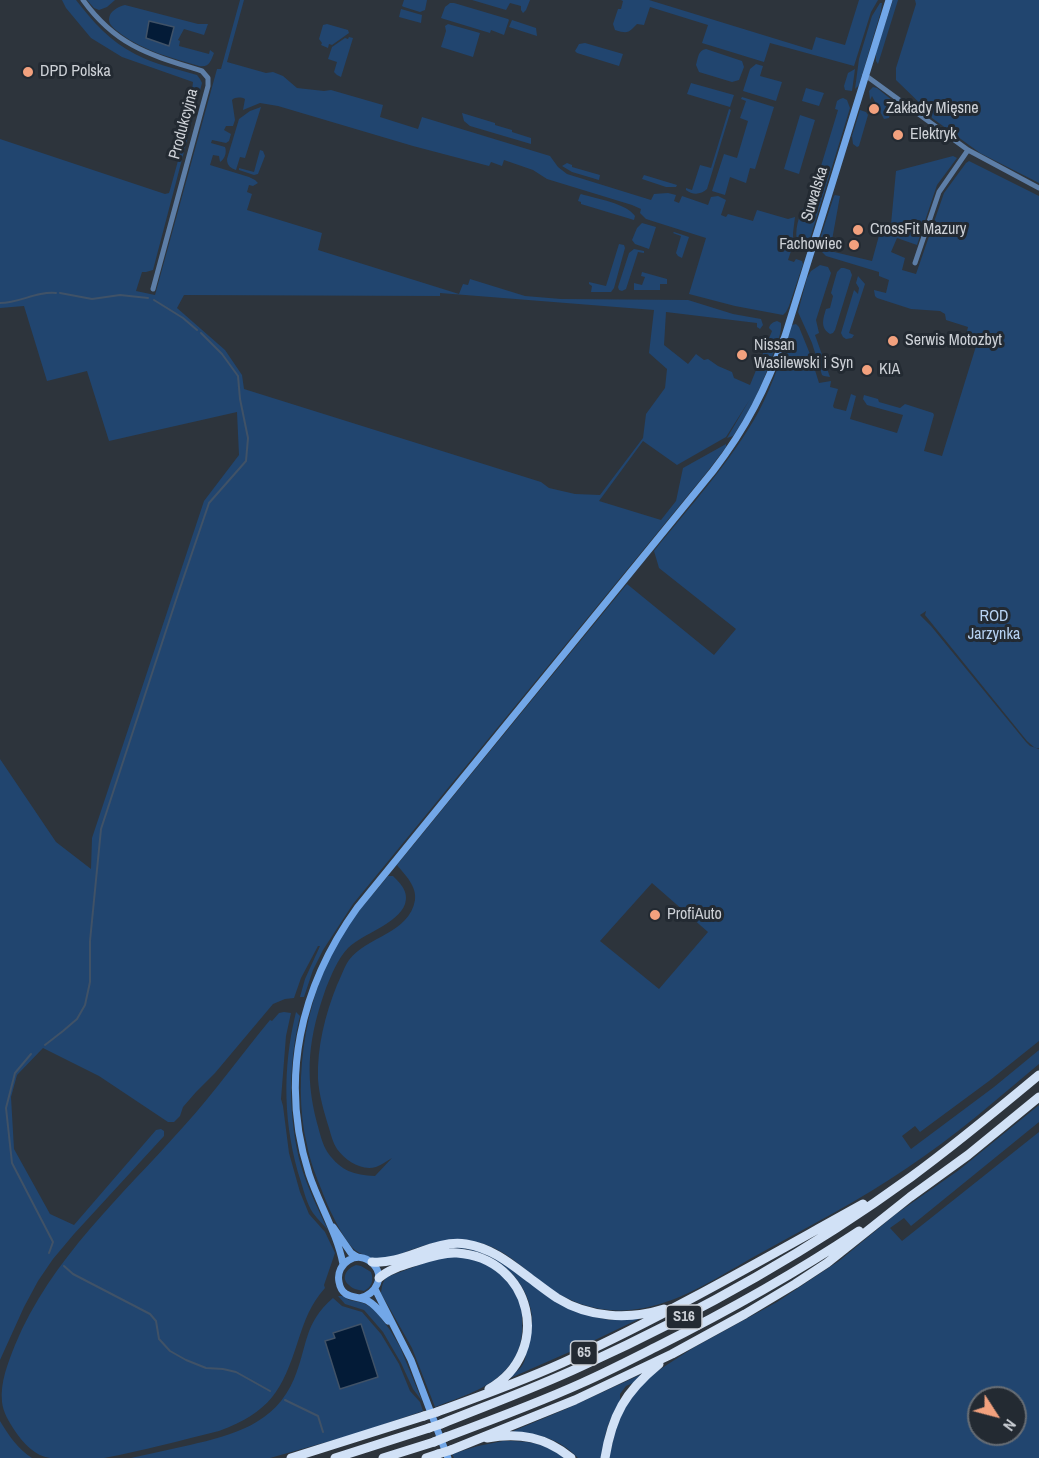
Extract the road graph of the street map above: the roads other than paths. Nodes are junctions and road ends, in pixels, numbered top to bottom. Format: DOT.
graph roads {
  1 [pos="83,0"];
  2 [pos="889,0"];
  3 [pos="865,75"];
  4 [pos="968,150"];
  5 [pos="1039,188"];
  6 [pos="915,263"];
  7 [pos="153,289"];
  8 [pos="1039,1075"];
  9 [pos="1039,1097"];
  10 [pos="910,1178"];
  11 [pos="910,1197"];
  12 [pos="326,1214"];
  13 [pos="357,1257"];
  14 [pos="372,1262"];
  15 [pos="343,1264"];
  16 [pos="379,1278"];
  17 [pos="375,1289"];
  18 [pos="360,1298"];
  19 [pos="694,1298"];
  20 [pos="397,1331"];
  21 [pos="672,1354"];
  22 [pos="469,1400"];
  23 [pos="468,1443"];
  24 [pos="449,1454"];
  25 [pos="291,1458"];
  26 [pos="335,1458"];
  27 [pos="382,1458"];
  28 [pos="426,1458"];
  29 [pos="571,1458"];
  30 [pos="605,1458"];
  1 -- 7 [label="street, Produkcyjna"];
  2 -- 3 [label="main road, Suwalska"];
  3 -- 4 [label="street"];
  3 -- 12 [label="main road, Suwalska"];
  4 -- 5 [label="street"];
  4 -- 6 [label="street"];
  8 -- 10 [label="highway, S16"];
  9 -- 11 [label="highway, S16"];
  10 -- 19 [label="highway, 65"];
  10 -- 26 [label="highway, S16, bridge"];
  11 -- 21 [label="highway, S16"];
  11 -- 27 [label="highway, S16, bridge"];
  12 -- 13 [label="main road"];
  12 -- 15 [label="main road"];
  13 -- 14 [label="main road"];
  13 -- 15 [label="main road"];
  14 -- 16 [label="main road"];
  14 -- 19 [label="highway"];
  15 -- 18 [label="main road"];
  16 -- 17 [label="main road"];
  16 -- 22 [label="highway"];
  17 -- 18 [label="main road"];
  17 -- 20 [label="main road"];
  18 -- 20 [label="main road"];
  19 -- 22 [label="highway, 65"];
  20 -- 24 [label="main road"];
  21 -- 23 [label="highway, S16"];
  21 -- 30 [label="highway"];
  22 -- 25 [label="highway, 65, bridge"];
  23 -- 24 [label="highway, S16"];
  23 -- 29 [label="highway"];
  24 -- 28 [label="highway, S16, bridge"];
}
